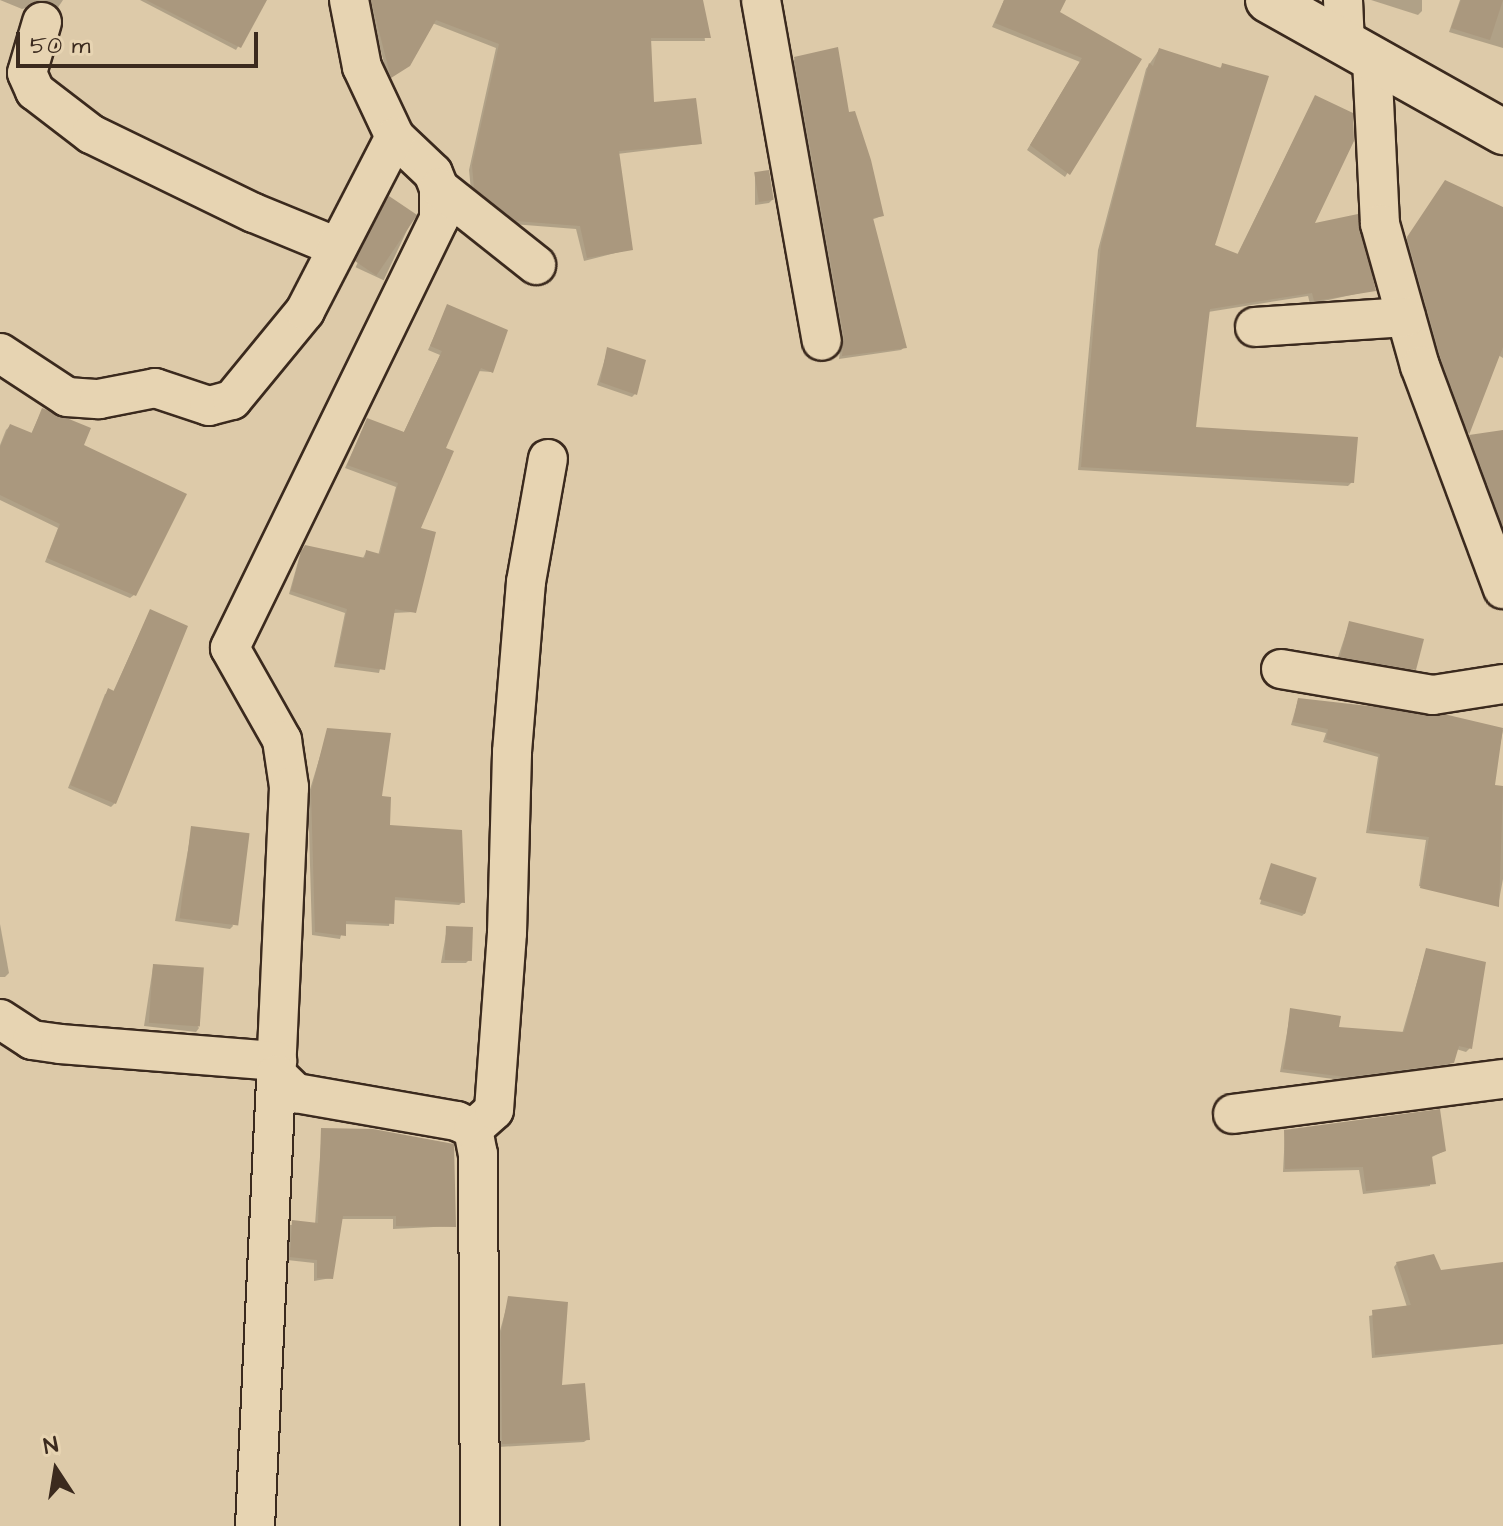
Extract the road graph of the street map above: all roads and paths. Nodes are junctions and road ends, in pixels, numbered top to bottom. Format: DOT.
graph roads {
  1 [pos="349,0"];
  2 [pos="761,0"];
  3 [pos="1268,0"];
  4 [pos="1343,0"];
  5 [pos="42,22"];
  6 [pos="1359,52"];
  7 [pos="1503,132"];
  8 [pos="395,137"];
  9 [pos="439,188"];
  10 [pos="337,247"];
  11 [pos="536,265"];
  12 [pos="1406,317"];
  13 [pos="1255,327"];
  14 [pos="822,341"];
  15 [pos="0,353"];
  16 [pos="548,459"];
  17 [pos="1503,589"];
  18 [pos="1281,669"];
  19 [pos="1503,684"];
  20 [pos="0,1019"];
  21 [pos="277,1067"];
  22 [pos="1503,1079"];
  23 [pos="1233,1114"];
  24 [pos="473,1129"];
  25 [pos="255,1526"];
  26 [pos="480,1526"];
  1 -- 8 [label="street"];
  2 -- 14 [label="street"];
  3 -- 6 [label="main road"];
  4 -- 6 [label="street"];
  5 -- 10 [label="street"];
  6 -- 7 [label="main road"];
  6 -- 12 [label="street"];
  8 -- 9 [label="street"];
  8 -- 10 [label="street"];
  9 -- 11 [label="street"];
  9 -- 21 [label="street"];
  10 -- 15 [label="street"];
  12 -- 13 [label="street"];
  12 -- 17 [label="street"];
  16 -- 24 [label="street"];
  18 -- 19 [label="street"];
  20 -- 21 [label="street"];
  21 -- 24 [label="street"];
  21 -- 25 [label="street"];
  22 -- 23 [label="street"];
  24 -- 26 [label="street"];
}
